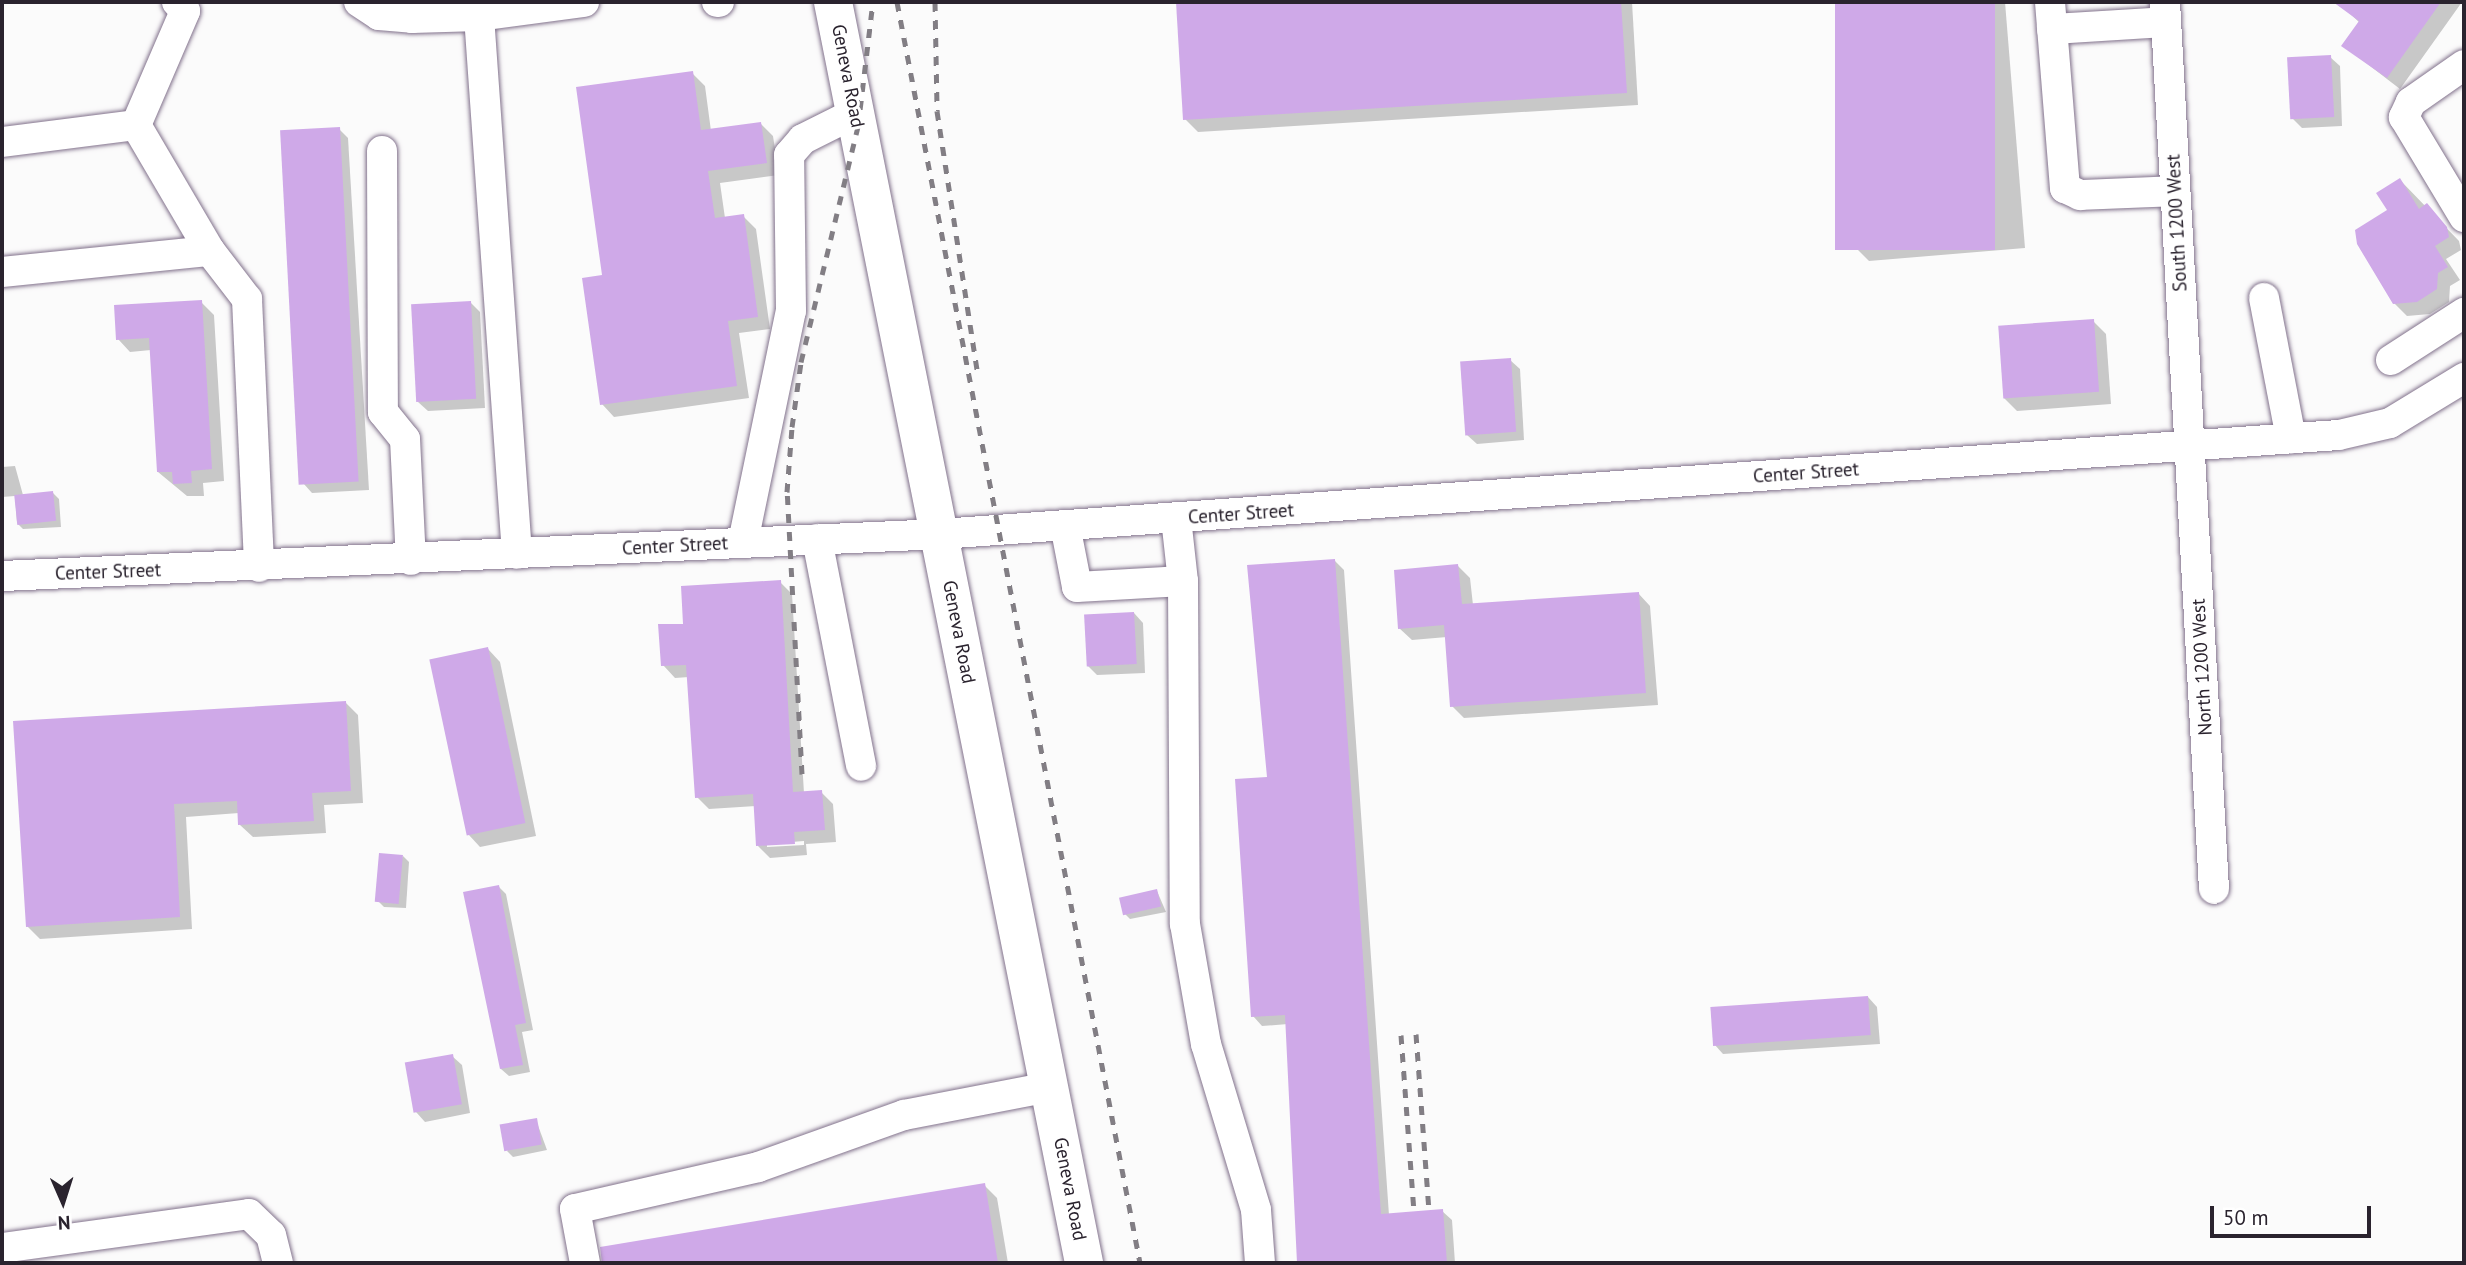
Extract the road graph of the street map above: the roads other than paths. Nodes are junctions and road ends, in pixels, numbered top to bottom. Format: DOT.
graph roads {
  1 [pos="177,2"];
  2 [pos="359,2"];
  3 [pos="834,2"];
  4 [pos="569,3"];
  5 [pos="478,9"];
  6 [pos="411,10"];
  7 [pos="2165,12"];
  8 [pos="2051,15"];
  9 [pos="2464,65"];
  10 [pos="855,113"];
  11 [pos="136,125"];
  12 [pos="2,142"];
  13 [pos="382,151"];
  14 [pos="2175,191"];
  15 [pos="2464,217"];
  16 [pos="210,251"];
  17 [pos="2,272"];
  18 [pos="2263,298"];
  19 [pos="2464,313"];
  20 [pos="2391,360"];
  21 [pos="2464,378"];
  22 [pos="2291,438"];
  23 [pos="2189,445"];
  24 [pos="1176,518"];
  25 [pos="1065,525"];
  26 [pos="940,534"];
  27 [pos="817,539"];
  28 [pos="743,542"];
  29 [pos="517,554"];
  30 [pos="411,560"];
  31 [pos="259,567"];
  32 [pos="2,576"];
  33 [pos="1183,581"];
  34 [pos="861,766"];
  35 [pos="2214,889"];
  36 [pos="1049,1087"];
  37 [pos="2,1248"];
  38 [pos="278,1263"];
  39 [pos="585,1263"];
  40 [pos="1084,1263"];
  41 [pos="1259,1263"];
  1 -- 11 [label="street"];
  2 -- 6 [label="street"];
  3 -- 10 [label="main road, Geneva Road"];
  4 -- 5 [label="street"];
  5 -- 6 [label="street"];
  5 -- 29 [label="street"];
  7 -- 8 [label="street"];
  7 -- 14 [label="street, South 1200 West"];
  8 -- 14 [label="street"];
  9 -- 15 [label="street"];
  10 -- 26 [label="main road, Geneva Road"];
  10 -- 28 [label="street"];
  11 -- 12 [label="street"];
  11 -- 16 [label="street"];
  13 -- 30 [label="street"];
  14 -- 23 [label="street, South 1200 West"];
  16 -- 17 [label="street"];
  16 -- 31 [label="street"];
  18 -- 22 [label="street"];
  19 -- 20 [label="street"];
  21 -- 22 [label="street, Center Street"];
  22 -- 23 [label="street, Center Street"];
  23 -- 24 [label="street, Center Street"];
  23 -- 35 [label="street, North 1200 West"];
  24 -- 25 [label="street, Center Street"];
  24 -- 33 [label="street"];
  25 -- 26 [label="street, Center Street"];
  25 -- 33 [label="street"];
  26 -- 27 [label="street, Center Street"];
  26 -- 36 [label="main road, Geneva Road"];
  27 -- 28 [label="street, Center Street"];
  27 -- 34 [label="street"];
  28 -- 29 [label="street, Center Street"];
  29 -- 30 [label="street, Center Street"];
  30 -- 31 [label="street, Center Street"];
  31 -- 32 [label="street, Center Street"];
  33 -- 41 [label="street"];
  36 -- 39 [label="street"];
  36 -- 40 [label="main road, Geneva Road"];
  37 -- 38 [label="street"];
}
